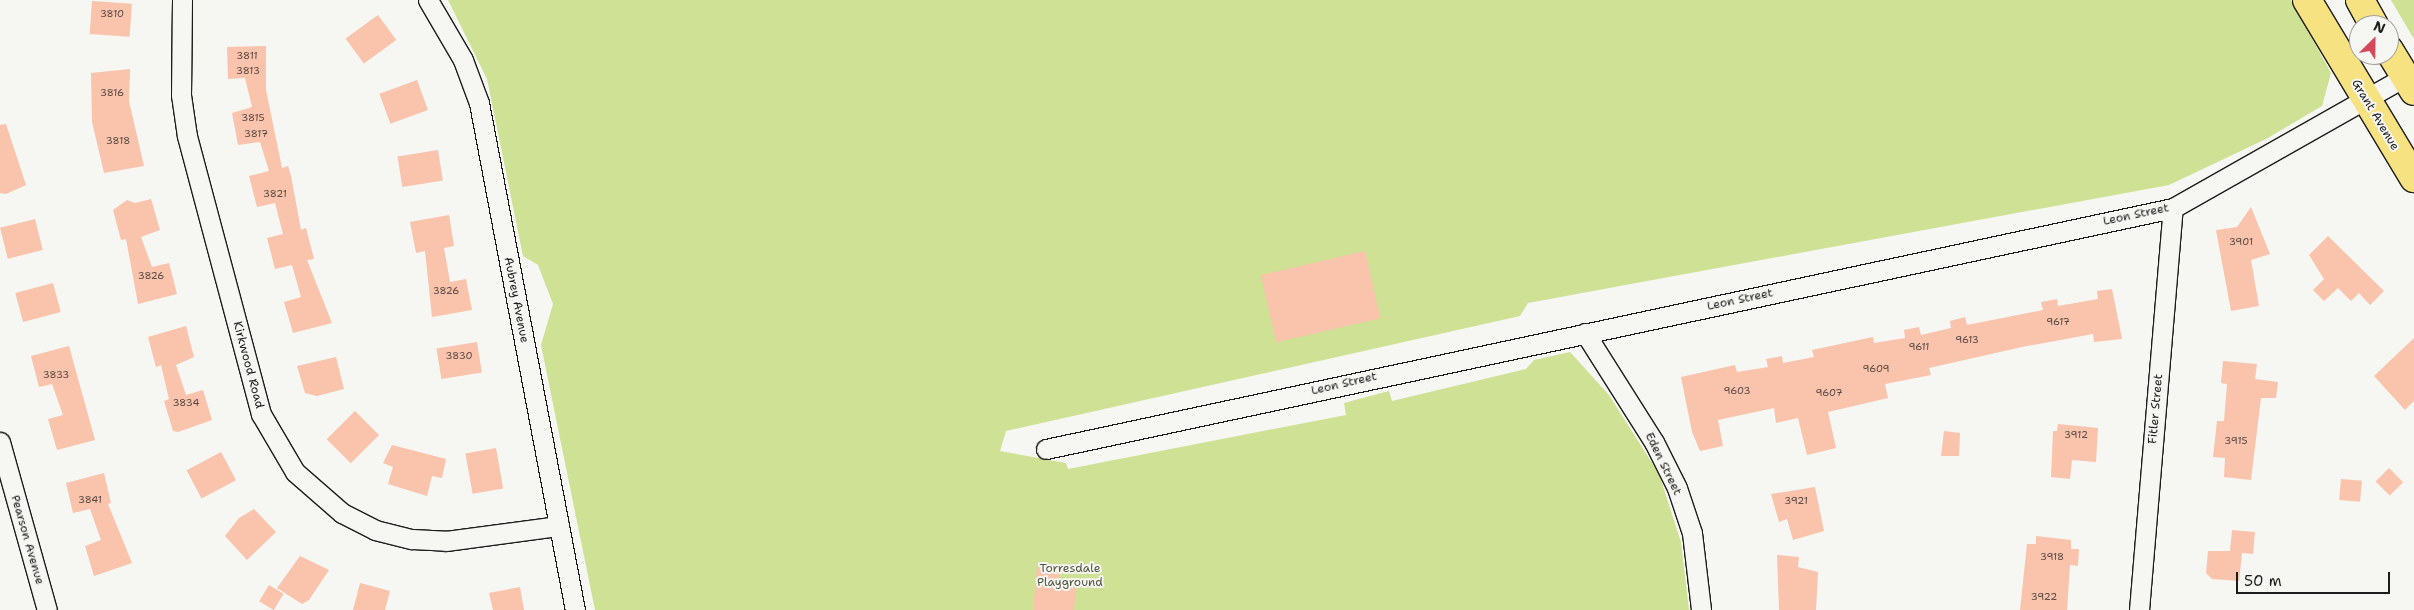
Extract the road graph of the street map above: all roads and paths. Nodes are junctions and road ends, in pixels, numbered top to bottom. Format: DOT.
graph roads {
  1 [pos="182,0"];
  2 [pos="428,0"];
  3 [pos="2307,0"];
  4 [pos="2360,0"];
  5 [pos="2368,15"];
  6 [pos="2398,65"];
  7 [pos="2410,84"];
  8 [pos="2366,100"];
  9 [pos="2414,178"];
  10 [pos="2173,208"];
  11 [pos="1585,333"];
  12 [pos="0,442"];
  13 [pos="1046,449"];
  14 [pos="559,526"];
  15 [pos="47,610"];
  16 [pos="575,610"];
  17 [pos="1701,610"];
  18 [pos="2139,610"];
  1 -- 14 [label="street, Kirkwood Road"];
  2 -- 14 [label="street, Aubrey Avenue"];
  3 -- 8 [label="main road, Grant Avenue"];
  4 -- 5 [label="main road"];
  6 -- 7 [label="main road"];
  7 -- 8 [label="street, Leon Street"];
  8 -- 9 [label="main road, Grant Avenue"];
  8 -- 10 [label="street, Leon Street"];
  10 -- 11 [label="street, Leon Street"];
  10 -- 18 [label="street, Fitler Street"];
  11 -- 13 [label="street, Leon Street"];
  11 -- 17 [label="street, Eden Street"];
  12 -- 15 [label="street, Pearson Avenue"];
  14 -- 16 [label="street, Aubrey Avenue"];
}
